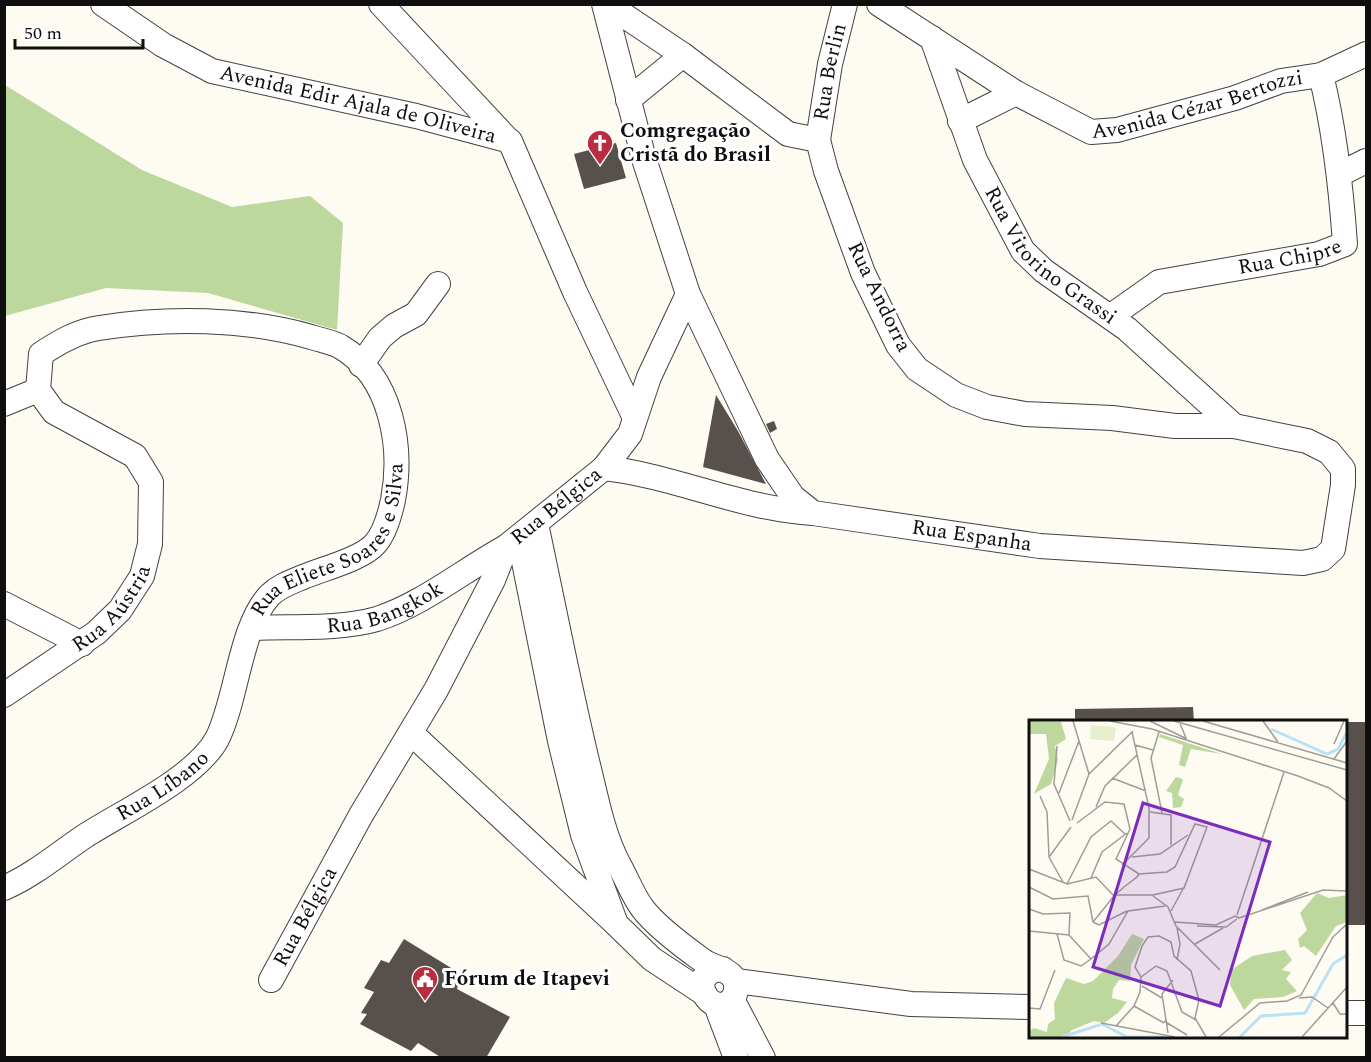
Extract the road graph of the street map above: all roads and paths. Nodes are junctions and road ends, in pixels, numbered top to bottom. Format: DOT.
graph roads {
  1 [pos="103,4"];
  2 [pos="381,4"];
  3 [pos="606,4"];
  4 [pos="845,4"];
  5 [pos="879,4"];
  6 [pos="932,38"];
  7 [pos="1366,54"];
  8 [pos="683,55"];
  9 [pos="1321,75"];
  10 [pos="1016,93"];
  11 [pos="628,100"];
  12 [pos="960,121"];
  13 [pos="818,140"];
  14 [pos="510,141"];
  15 [pos="1366,161"];
  16 [pos="1340,174"];
  17 [pos="438,284"];
  18 [pos="688,294"];
  19 [pos="1111,316"];
  20 [pos="361,365"];
  21 [pos="1183,382"];
  22 [pos="38,390"];
  23 [pos="4,404"];
  24 [pos="634,416"];
  25 [pos="1175,426"];
  26 [pos="1234,426"];
  27 [pos="604,468"];
  28 [pos="1340,504"];
  29 [pos="813,513"];
  30 [pos="520,536"];
  31 [pos="4,604"];
  32 [pos="252,628"];
  33 [pos="82,644"];
  34 [pos="4,695"];
  35 [pos="411,732"];
  36 [pos="4,888"];
  37 [pos="616,924"];
  38 [pos="271,980"];
  39 [pos="722,989"];
  40 [pos="1029,1007"];
  41 [pos="1347,1013"];
  42 [pos="1366,1013"];
  43 [pos="736,1058"];
  44 [pos="763,1058"];
  1 -- 14 [label="street, Avenida Edir Ajala de Oliveira"];
  2 -- 14 [label="street"];
  3 -- 8 [label="street"];
  3 -- 11 [label="street"];
  4 -- 13 [label="street, Rua Berlin"];
  5 -- 6 [label="street, Avenida Cézar Bertozzi"];
  6 -- 10 [label="street, Avenida Cézar Bertozzi"];
  6 -- 12 [label="street, Rua Vitorino Grassi"];
  7 -- 9 [label="street, Avenida Cézar Bertozzi"];
  8 -- 11 [label="street"];
  8 -- 13 [label="street"];
  9 -- 10 [label="street, Avenida Cézar Bertozzi"];
  9 -- 16 [label="street, Rua Chipre"];
  10 -- 12 [label="street"];
  11 -- 18 [label="street"];
  12 -- 19 [label="street, Rua Vitorino Grassi"];
  13 -- 25 [label="street, Rua Andorra"];
  14 -- 24 [label="street, Avenida Edir Ajala de Oliveira"];
  15 -- 16 [label="street"];
  16 -- 19 [label="street, Rua Chipre"];
  17 -- 20 [label="street"];
  18 -- 24 [label="street, Rua Bélgica"];
  18 -- 29 [label="street"];
  19 -- 21 [label="street, Rua Vitorino Grassi"];
  20 -- 22 [label="street, Rua Eliete Soares e Silva"];
  20 -- 32 [label="street, Rua Eliete Soares e Silva"];
  21 -- 25 [label="street"];
  21 -- 26 [label="street, Rua Vitorino Grassi"];
  22 -- 23 [label="street"];
  22 -- 33 [label="street, Rua Aústria"];
  24 -- 27 [label="street, Rua Bélgica"];
  25 -- 26 [label="street, Rua Andorra"];
  26 -- 28 [label="street, Rua Andorra"];
  27 -- 29 [label="street"];
  27 -- 30 [label="street, Rua Bélgica"];
  28 -- 29 [label="street, Rua Espanha"];
  30 -- 32 [label="street, Rua Bangkok"];
  30 -- 35 [label="street, Rua Bélgica"];
  30 -- 37 [label="street"];
  30 -- 39 [label="street"];
  31 -- 33 [label="street"];
  32 -- 36 [label="street, Rua Líbano"];
  33 -- 34 [label="street, Rua Aústria"];
  35 -- 37 [label="street"];
  35 -- 38 [label="street, Rua Bélgica"];
  37 -- 39 [label="street"];
  39 -- 40 [label="street"];
  39 -- 43 [label="street"];
  39 -- 44 [label="street"];
  41 -- 42 [label="street"];
}
